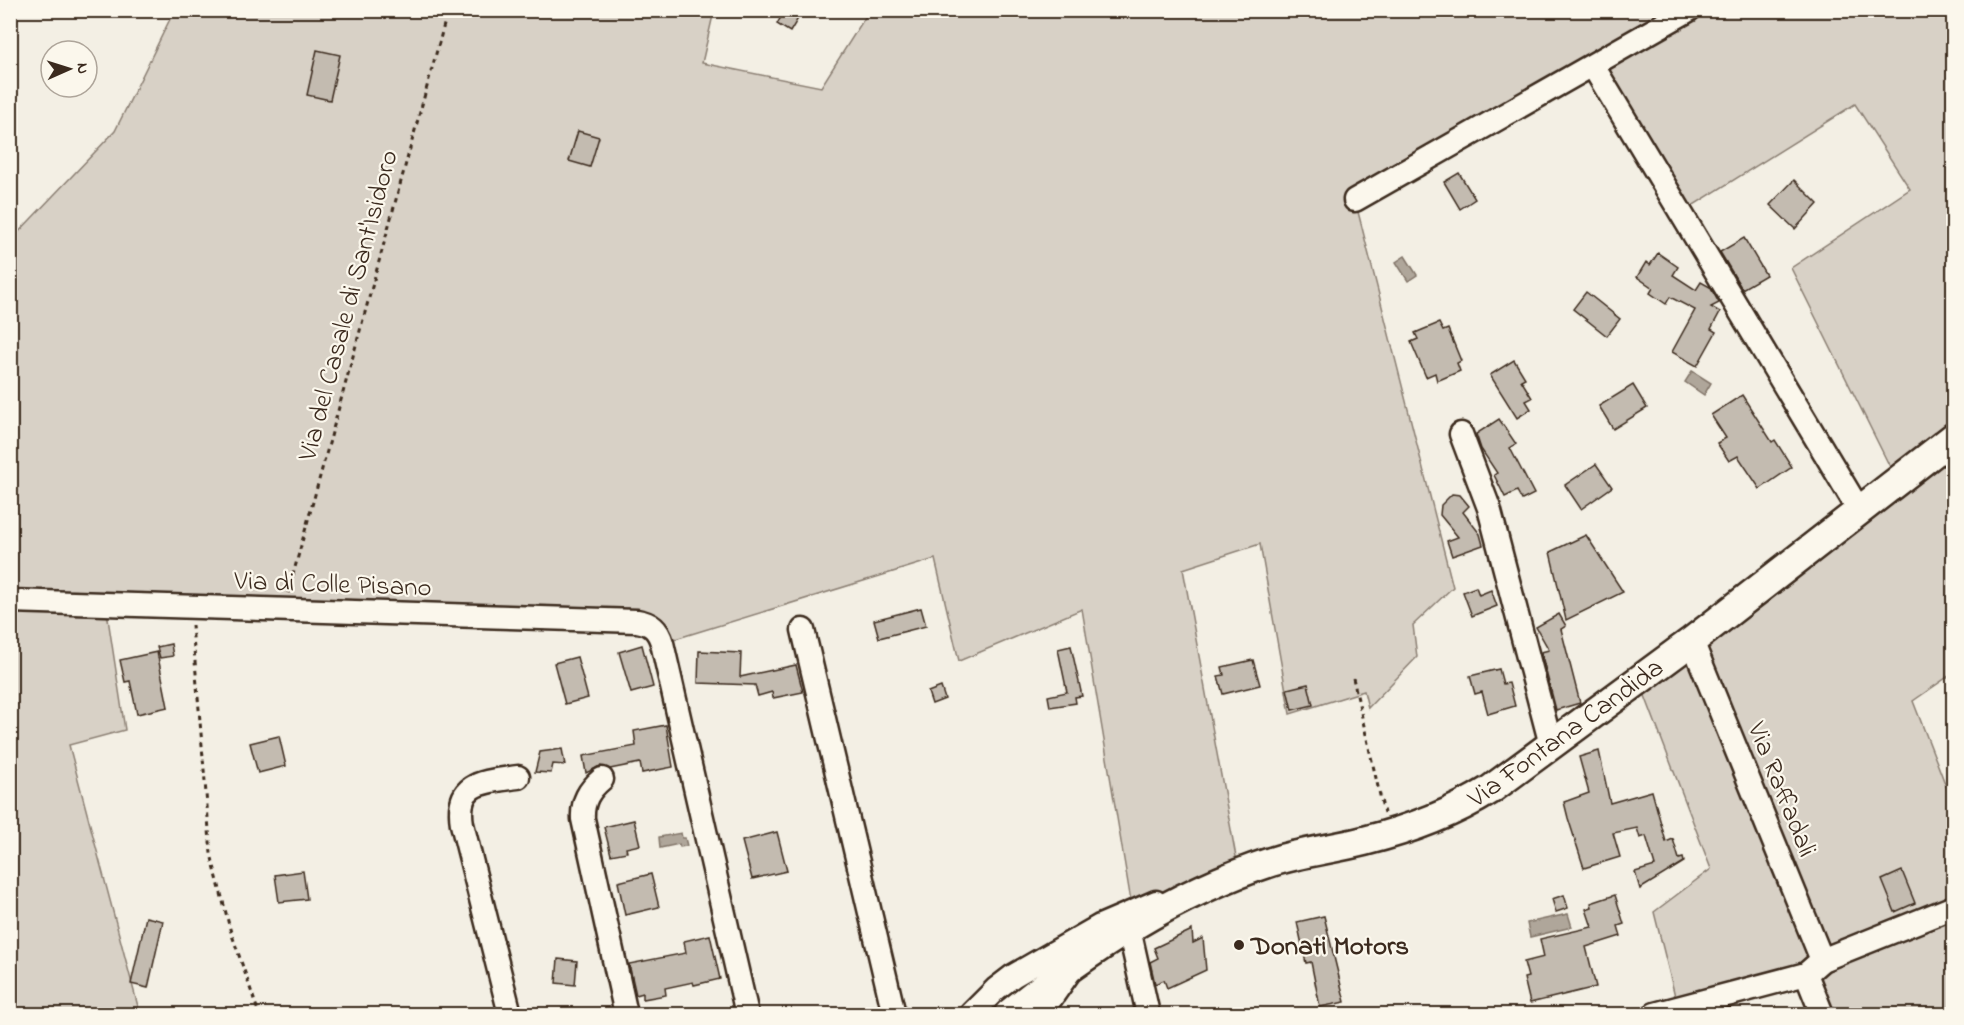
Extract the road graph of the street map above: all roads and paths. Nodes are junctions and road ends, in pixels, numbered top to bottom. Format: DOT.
graph roads {
  1 [pos="448,10"];
  2 [pos="1689,10"];
  3 [pos="1593,66"];
  4 [pos="1355,200"];
  5 [pos="1461,434"];
  6 [pos="1953,437"];
  7 [pos="1859,510"];
  8 [pos="10,601"];
  9 [pos="191,607"];
  10 [pos="284,610"];
  11 [pos="803,630"];
  12 [pos="1692,641"];
  13 [pos="1353,678"];
  14 [pos="1551,745"];
  15 [pos="518,777"];
  16 [pos="602,779"];
  17 [pos="1389,834"];
  18 [pos="1186,895"];
  19 [pos="1953,907"];
  20 [pos="1129,929"];
  21 [pos="1075,963"];
  22 [pos="1814,967"];
  23 [pos="259,1014"];
  24 [pos="510,1014"];
  25 [pos="626,1014"];
  26 [pos="747,1014"];
  27 [pos="894,1014"];
  28 [pos="971,1014"];
  29 [pos="1009,1014"];
  30 [pos="1040,1014"];
  31 [pos="1148,1014"];
  32 [pos="1655,1014"];
  33 [pos="1822,1014"];
  1 -- 10 [label="path, Via del Casale di Sant'Isidoro"];
  2 -- 3 [label="street"];
  3 -- 4 [label="street"];
  3 -- 7 [label="street"];
  5 -- 14 [label="street"];
  6 -- 7 [label="main road, Via Fontana Candida"];
  7 -- 12 [label="main road, Via Fontana Candida"];
  8 -- 9 [label="street, Via di Colle Pisano"];
  9 -- 10 [label="street, Via di Colle Pisano"];
  9 -- 23 [label="path"];
  10 -- 26 [label="street, Via di Colle Pisano"];
  11 -- 27 [label="street"];
  12 -- 14 [label="main road, Via Fontana Candida"];
  12 -- 22 [label="street, Via Raffadali"];
  13 -- 17 [label="path"];
  14 -- 17 [label="main road, Via Fontana Candida"];
  15 -- 24 [label="street"];
  16 -- 25 [label="street"];
  17 -- 18 [label="main road, Via Fontana Candida"];
  18 -- 20 [label="main road, Via Fontana Candida"];
  18 -- 28 [label="street"];
  19 -- 22 [label="street"];
  20 -- 21 [label="main road, Via Fontana Candida"];
  20 -- 31 [label="street"];
  21 -- 29 [label="main road, Via Fontana Candida"];
  21 -- 30 [label="street"];
  22 -- 32 [label="street"];
  22 -- 33 [label="street, Via Raffadali"];
}
